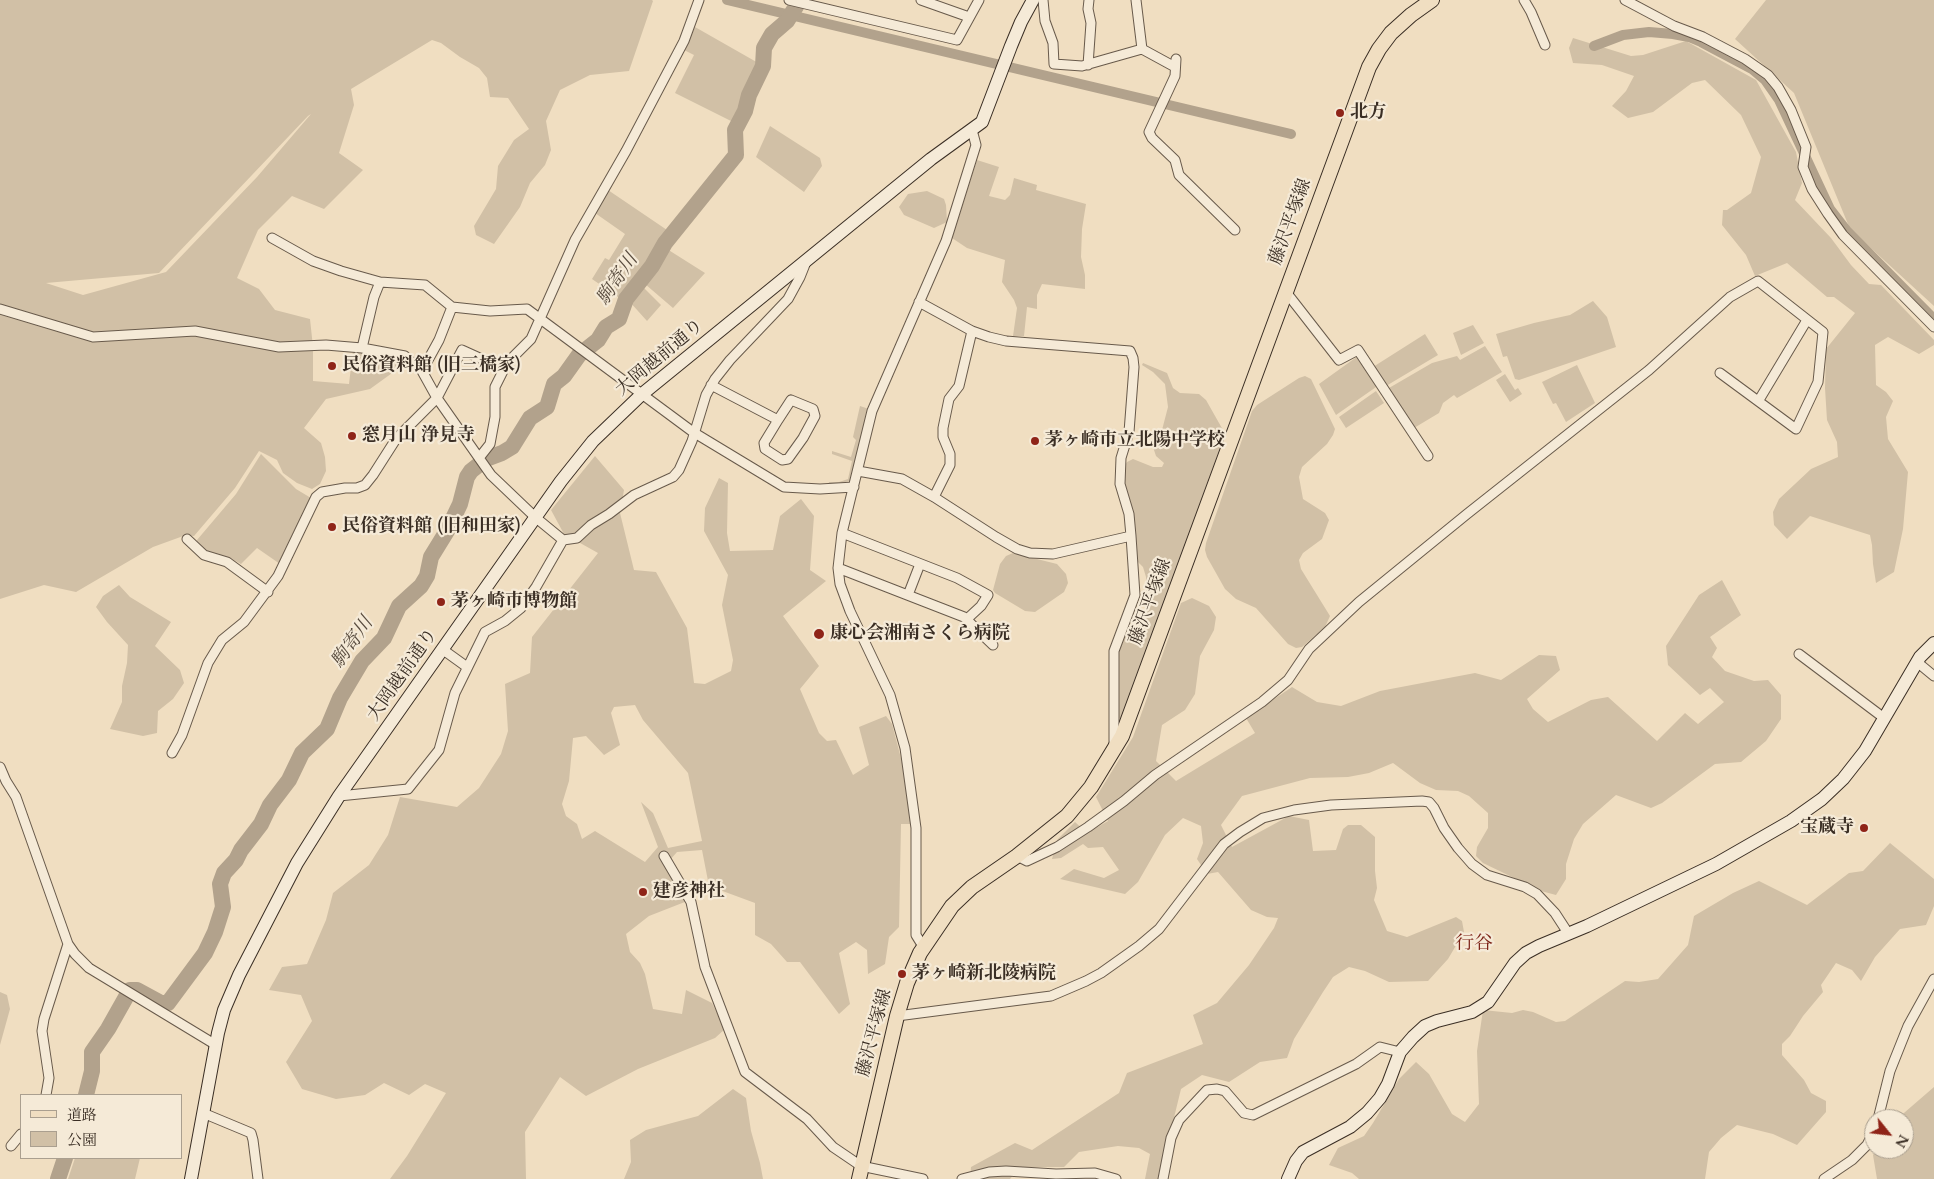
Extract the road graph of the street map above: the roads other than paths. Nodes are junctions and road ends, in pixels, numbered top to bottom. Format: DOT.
graph roads {
  1 [pos="699,0"];
  2 [pos="790,0"];
  3 [pos="921,0"];
  4 [pos="978,0"];
  5 [pos="1033,0"];
  6 [pos="1042,0"];
  7 [pos="1089,0"];
  8 [pos="1136,0"];
  9 [pos="1432,0"];
  10 [pos="1524,0"];
  11 [pos="1625,0"];
  12 [pos="814,4"];
  13 [pos="969,17"];
  14 [pos="1545,45"];
  15 [pos="1142,49"];
  16 [pos="1088,65"];
  17 [pos="972,130"];
  18 [pos="1235,230"];
  19 [pos="272,238"];
  20 [pos="807,259"];
  21 [pos="380,282"];
  22 [pos="1286,292"];
  23 [pos="919,302"];
  24 [pos="452,307"];
  25 [pos="0,309"];
  26 [pos="540,317"];
  27 [pos="1807,320"];
  28 [pos="1934,327"];
  29 [pos="972,331"];
  30 [pos="362,348"];
  31 [pos="504,369"];
  32 [pos="422,371"];
  33 [pos="1720,373"];
  34 [pos="711,385"];
  35 [pos="641,395"];
  36 [pos="437,398"];
  37 [pos="1759,400"];
  38 [pos="778,420"];
  39 [pos="693,432"];
  40 [pos="1428,456"];
  41 [pos="481,461"];
  42 [pos="858,471"];
  43 [pos="854,487"];
  44 [pos="934,497"];
  45 [pos="535,517"];
  46 [pos="842,533"];
  47 [pos="1131,536"];
  48 [pos="187,540"];
  49 [pos="563,540"];
  50 [pos="920,564"];
  51 [pos="838,568"];
  52 [pos="268,592"];
  53 [pos="908,595"];
  54 [pos="967,619"];
  55 [pos="1934,643"];
  56 [pos="993,645"];
  57 [pos="442,650"];
  58 [pos="1799,654"];
  59 [pos="1917,662"];
  60 [pos="467,667"];
  61 [pos="1934,676"];
  62 [pos="1884,718"];
  63 [pos="1114,750"];
  64 [pos="172,753"];
  65 [pos="0,767"];
  66 [pos="339,796"];
  67 [pos="664,856"];
  68 [pos="1017,856"];
  69 [pos="1568,933"];
  70 [pos="68,944"];
  71 [pos="924,948"];
  72 [pos="1934,979"];
  73 [pos="897,1016"];
  74 [pos="216,1045"];
  75 [pos="1400,1052"];
  76 [pos="46,1094"];
  77 [pos="1880,1109"];
  78 [pos="203,1113"];
  79 [pos="20,1135"];
  80 [pos="11,1146"];
  81 [pos="1864,1148"];
  82 [pos="860,1173"];
  83 [pos="191,1179"];
  84 [pos="258,1179"];
  85 [pos="923,1179"];
  86 [pos="962,1179"];
  87 [pos="1116,1179"];
  88 [pos="1163,1179"];
  89 [pos="1288,1179"];
  90 [pos="1824,1179"];
  1 -- 26 [label="street"];
  2 -- 12 [label="street"];
  3 -- 13 [label="street"];
  4 -- 13 [label="street"];
  5 -- 17 [label="street, 大岡越前通り"];
  6 -- 16 [label="street"];
  7 -- 16 [label="street"];
  8 -- 15 [label="street"];
  9 -- 22 [label="main road, 藤沢平塚線"];
  10 -- 14 [label="street"];
  11 -- 28 [label="street"];
  12 -- 13 [label="street"];
  15 -- 16 [label="street"];
  15 -- 18 [label="street"];
  17 -- 20 [label="street, 大岡越前通り"];
  17 -- 23 [label="street"];
  19 -- 21 [label="street"];
  20 -- 34 [label="street"];
  20 -- 35 [label="street, 大岡越前通り"];
  21 -- 24 [label="street"];
  21 -- 30 [label="street"];
  22 -- 40 [label="street"];
  22 -- 63 [label="main road, 藤沢平塚線"];
  23 -- 29 [label="street"];
  23 -- 42 [label="street"];
  24 -- 26 [label="street"];
  24 -- 32 [label="street"];
  25 -- 30 [label="street"];
  26 -- 31 [label="street"];
  26 -- 35 [label="street"];
  27 -- 37 [label="street"];
  27 -- 37 [label="street"];
  27 -- 68 [label="street"];
  29 -- 44 [label="street"];
  29 -- 47 [label="street"];
  30 -- 32 [label="street"];
  31 -- 36 [label="street"];
  31 -- 41 [label="street"];
  32 -- 36 [label="street"];
  33 -- 37 [label="street"];
  34 -- 38 [label="street"];
  34 -- 39 [label="street"];
  35 -- 39 [label="street"];
  35 -- 45 [label="street, 大岡越前通り"];
  36 -- 41 [label="street"];
  36 -- 52 [label="street"];
  38 -- 38 [label="street"];
  39 -- 43 [label="street"];
  39 -- 49 [label="street"];
  41 -- 45 [label="street"];
  42 -- 43 [label="street"];
  42 -- 44 [label="street"];
  43 -- 46 [label="street"];
  44 -- 47 [label="street"];
  45 -- 49 [label="street"];
  45 -- 57 [label="street, 大岡越前通り"];
  46 -- 50 [label="street"];
  46 -- 51 [label="street"];
  47 -- 63 [label="street"];
  48 -- 52 [label="street"];
  49 -- 60 [label="street"];
  50 -- 53 [label="street"];
  50 -- 54 [label="street"];
  51 -- 53 [label="street"];
  51 -- 71 [label="street"];
  52 -- 64 [label="street"];
  53 -- 54 [label="street"];
  54 -- 56 [label="street"];
  55 -- 59 [label="street"];
  57 -- 60 [label="street"];
  57 -- 66 [label="street, 大岡越前通り"];
  58 -- 62 [label="street"];
  59 -- 61 [label="street"];
  59 -- 62 [label="street"];
  60 -- 66 [label="street"];
  62 -- 69 [label="street"];
  63 -- 68 [label="main road, 藤沢平塚線"];
  65 -- 70 [label="street"];
  66 -- 74 [label="street, 大岡越前通り"];
  67 -- 82 [label="street"];
  68 -- 71 [label="main road, 藤沢平塚線"];
  69 -- 73 [label="street"];
  69 -- 75 [label="street"];
  70 -- 74 [label="street"];
  70 -- 76 [label="street"];
  71 -- 73 [label="main road, 藤沢平塚線"];
  72 -- 77 [label="street"];
  73 -- 82 [label="main road, 藤沢平塚線"];
  74 -- 78 [label="street, 大岡越前通り"];
  75 -- 88 [label="street"];
  75 -- 89 [label="street"];
  78 -- 83 [label="street, 大岡越前通り"];
  78 -- 84 [label="street"];
  79 -- 80 [label="street"];
  81 -- 90 [label="street"];
  82 -- 85 [label="street"];
  86 -- 87 [label="street"];
}
